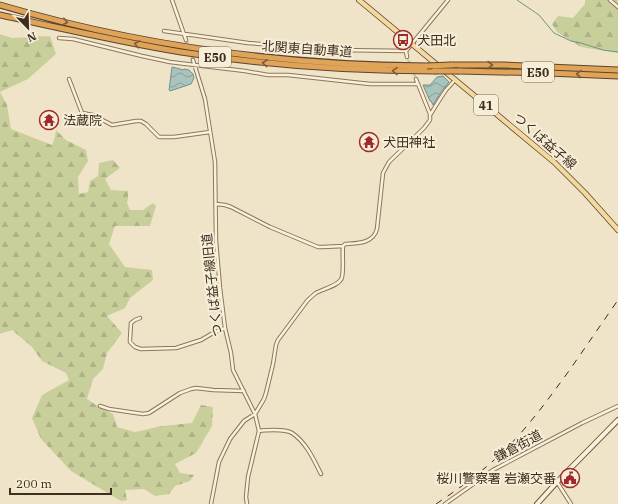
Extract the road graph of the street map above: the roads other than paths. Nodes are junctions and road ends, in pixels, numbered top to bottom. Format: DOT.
graph roads {
  1 [pos="172,0"];
  2 [pos="358,0"];
  3 [pos="448,0"];
  4 [pos="610,0"];
  5 [pos="0,5"];
  6 [pos="618,7"];
  7 [pos="0,15"];
  8 [pos="164,31"];
  9 [pos="184,34"];
  10 [pos="59,38"];
  11 [pos="186,40"];
  12 [pos="412,44"];
  13 [pos="406,51"];
  14 [pos="407,57"];
  15 [pos="193,60"];
  16 [pos="194,65"];
  17 [pos="618,70"];
  18 [pos="618,76"];
  19 [pos="69,79"];
  20 [pos="416,79"];
  21 [pos="455,79"];
  22 [pos="418,84"];
  23 [pos="430,115"];
  24 [pos="210,132"];
  25 [pos="216,204"];
  26 [pos="618,230"];
  27 [pos="343,246"];
  28 [pos="140,318"];
  29 [pos="225,328"];
  30 [pos="244,391"];
  31 [pos="100,406"];
  32 [pos="618,406"];
  33 [pos="255,414"];
  34 [pos="618,420"];
  35 [pos="259,431"];
  36 [pos="321,474"];
  37 [pos="557,482"];
  38 [pos="211,504"];
  39 [pos="247,504"];
  40 [pos="445,504"];
  41 [pos="537,504"];
  42 [pos="571,504"];
  1 -- 9 [label="street"];
  2 -- 12 [label="main road, つくば益子線 / 41"];
  3 -- 12 [label="street"];
  4 -- 6 [label="street"];
  5 -- 17 [label="highway, 北関東自動車道 / E50, one-way, bridge"];
  18 -- 7 [label="highway, 北関東自動車道 / E50, one-way, bridge"];
  8 -- 9 [label="street"];
  9 -- 11 [label="street"];
  9 -- 13 [label="street"];
  10 -- 16 [label="street"];
  12 -- 13 [label="street"];
  12 -- 21 [label="main road, つくば益子線 / 41"];
  13 -- 14 [label="street"];
  15 -- 16 [label="street, つくば益子線旧道"];
  16 -- 22 [label="street"];
  16 -- 24 [label="street, つくば益子線旧道"];
  19 -- 24 [label="street"];
  20 -- 22 [label="street"];
  21 -- 23 [label="street"];
  21 -- 26 [label="main road, つくば益子線 / 41"];
  22 -- 23 [label="street"];
  23 -- 27 [label="street"];
  24 -- 25 [label="street, つくば益子線旧道"];
  25 -- 27 [label="street"];
  25 -- 29 [label="street, つくば益子線旧道"];
  27 -- 33 [label="street"];
  28 -- 29 [label="street"];
  29 -- 30 [label="street, つくば益子線旧道"];
  30 -- 31 [label="street"];
  30 -- 33 [label="street, つくば益子線旧道"];
  32 -- 40 [label="street, 鎌倉街道"];
  33 -- 35 [label="street, つくば益子線旧道"];
  33 -- 38 [label="street"];
  34 -- 37 [label="street"];
  35 -- 36 [label="street"];
  35 -- 39 [label="street, つくば益子線旧道"];
  37 -- 41 [label="street"];
  37 -- 42 [label="street"];
}
